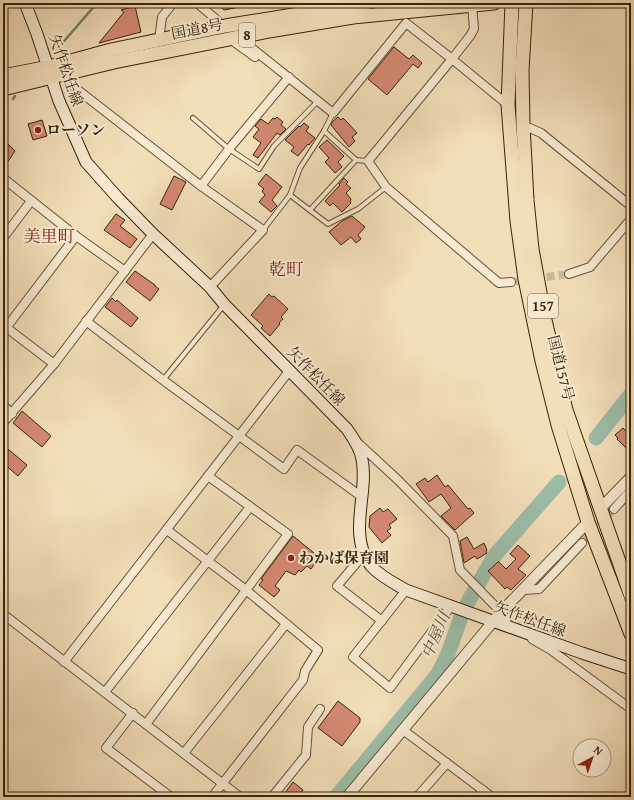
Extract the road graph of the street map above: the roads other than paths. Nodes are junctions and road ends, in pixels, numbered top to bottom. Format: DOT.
graph roads {
  1 [pos="25,3"];
  2 [pos="173,3"];
  3 [pos="197,3"];
  4 [pos="363,3"];
  5 [pos="494,3"];
  6 [pos="512,3"];
  7 [pos="526,3"];
  8 [pos="472,5"];
  9 [pos="217,20"];
  10 [pos="230,39"];
  11 [pos="159,40"];
  12 [pos="248,45"];
  13 [pos="452,59"];
  14 [pos="276,67"];
  15 [pos="50,72"];
  16 [pos="3,76"];
  17 [pos="289,77"];
  18 [pos="74,87"];
  19 [pos="3,89"];
  20 [pos="319,100"];
  21 [pos="508,105"];
  22 [pos="333,113"];
  23 [pos="193,118"];
  24 [pos="523,125"];
  25 [pos="324,131"];
  26 [pos="230,149"];
  27 [pos="356,160"];
  28 [pos="368,161"];
  29 [pos="3,178"];
  30 [pos="201,186"];
  31 [pos="386,187"];
  32 [pos="290,195"];
  33 [pos="31,201"];
  34 [pos="631,206"];
  35 [pos="310,210"];
  36 [pos="631,219"];
  37 [pos="263,230"];
  38 [pos="153,234"];
  39 [pos="76,236"];
  40 [pos="3,238"];
  41 [pos="125,271"];
  42 [pos="568,274"];
  43 [pos="511,282"];
  44 [pos="210,287"];
  45 [pos="224,304"];
  46 [pos="86,321"];
  47 [pos="5,326"];
  48 [pos="54,364"];
  49 [pos="290,370"];
  50 [pos="162,380"];
  51 [pos="3,405"];
  52 [pos="12,414"];
  53 [pos="3,423"];
  54 [pos="239,436"];
  55 [pos="356,441"];
  56 [pos="208,476"];
  57 [pos="631,477"];
  58 [pos="631,490"];
  59 [pos="362,497"];
  60 [pos="250,507"];
  61 [pos="600,509"];
  62 [pos="614,509"];
  63 [pos="588,522"];
  64 [pos="167,530"];
  65 [pos="582,543"];
  66 [pos="365,553"];
  67 [pos="207,561"];
  68 [pos="246,590"];
  69 [pos="406,590"];
  70 [pos="523,590"];
  71 [pos="631,596"];
  72 [pos="453,607"];
  73 [pos="501,612"];
  74 [pos="3,614"];
  75 [pos="382,621"];
  76 [pos="493,622"];
  77 [pos="286,624"];
  78 [pos="508,626"];
  79 [pos="631,634"];
  80 [pos="64,662"];
  81 [pos="631,669"];
  82 [pos="105,692"];
  83 [pos="320,708"];
  84 [pos="631,709"];
  85 [pos="133,713"];
  86 [pos="146,724"];
  87 [pos="403,730"];
  88 [pos="184,753"];
  89 [pos="447,763"];
  90 [pos="222,784"];
  91 [pos="481,794"];
  92 [pos="171,797"];
  93 [pos="212,797"];
  94 [pos="240,797"];
  95 [pos="272,797"];
  96 [pos="347,797"];
  97 [pos="417,797"];
  98 [pos="492,797"];
  1 -- 15 [label="main road, 矢作松任線"];
  2 -- 11 [label="street"];
  3 -- 9 [label="street"];
  4 -- 11 [label="highway, 国道8号 / 8"];
  5 -- 8 [label="highway, 国道8号 / 8"];
  6 -- 21 [label="highway, 国道157号 / 157"];
  7 -- 24 [label="highway, 国道157号 / 157"];
  8 -- 10 [label="highway, 国道8号 / 8"];
  8 -- 13 [label="street"];
  10 -- 14 [label="street"];
  10 -- 15 [label="highway, 国道8号 / 8"];
  11 -- 15 [label="highway, 国道8号 / 8"];
  12 -- 14 [label="street"];
  13 -- 21 [label="street"];
  13 -- 22 [label="street"];
  13 -- 28 [label="street"];
  14 -- 17 [label="street"];
  15 -- 16 [label="highway, 国道8号 / 8"];
  15 -- 19 [label="highway, 国道8号 / 8"];
  15 -- 38 [label="main road, 矢作松任線"];
  17 -- 20 [label="street"];
  17 -- 26 [label="street"];
  18 -- 30 [label="street"];
  20 -- 22 [label="street"];
  20 -- 26 [label="lane"];
  21 -- 63 [label="highway, 国道157号 / 157"];
  22 -- 25 [label="lane"];
  23 -- 26 [label="lane"];
  24 -- 34 [label="street"];
  24 -- 61 [label="highway, 国道157号 / 157"];
  25 -- 27 [label="lane"];
  25 -- 32 [label="lane"];
  26 -- 30 [label="street"];
  27 -- 28 [label="lane"];
  27 -- 35 [label="lane"];
  28 -- 31 [label="street"];
  29 -- 33 [label="street"];
  30 -- 37 [label="street"];
  31 -- 35 [label="lane"];
  31 -- 43 [label="street"];
  32 -- 35 [label="lane"];
  32 -- 37 [label="lane"];
  33 -- 39 [label="street"];
  33 -- 40 [label="street"];
  36 -- 42 [label="street"];
  37 -- 44 [label="street"];
  38 -- 41 [label="street"];
  38 -- 44 [label="main road, 矢作松任線"];
  39 -- 41 [label="street"];
  39 -- 47 [label="street"];
  41 -- 46 [label="street"];
  44 -- 45 [label="main road, 矢作松任線"];
  45 -- 49 [label="main road, 矢作松任線"];
  45 -- 50 [label="lane"];
  46 -- 48 [label="street"];
  46 -- 50 [label="street"];
  47 -- 48 [label="street"];
  48 -- 52 [label="street"];
  49 -- 54 [label="street"];
  49 -- 55 [label="main road, 矢作松任線"];
  50 -- 54 [label="street"];
  51 -- 52 [label="street"];
  52 -- 53 [label="street"];
  54 -- 56 [label="street"];
  54 -- 59 [label="street"];
  55 -- 59 [label="main road, 矢作松任線"];
  55 -- 73 [label="street"];
  56 -- 60 [label="street"];
  56 -- 64 [label="street"];
  57 -- 61 [label="street"];
  58 -- 62 [label="street"];
  59 -- 66 [label="main road, 矢作松任線"];
  60 -- 67 [label="street"];
  60 -- 68 [label="street"];
  61 -- 71 [label="highway, 国道157号 / 157"];
  63 -- 70 [label="street"];
  63 -- 79 [label="highway, 国道157号 / 157"];
  64 -- 67 [label="street"];
  64 -- 80 [label="street"];
  65 -- 70 [label="street"];
  66 -- 69 [label="main road, 矢作松任線"];
  66 -- 75 [label="street"];
  67 -- 68 [label="street"];
  67 -- 82 [label="street"];
  68 -- 77 [label="street"];
  68 -- 86 [label="street"];
  69 -- 72 [label="main road, 矢作松任線"];
  69 -- 75 [label="street"];
  70 -- 73 [label="street"];
  72 -- 75 [label="street"];
  72 -- 76 [label="main road, 矢作松任線"];
  73 -- 76 [label="street"];
  73 -- 78 [label="street"];
  74 -- 80 [label="street"];
  76 -- 78 [label="main road, 矢作松任線"];
  76 -- 87 [label="street"];
  77 -- 88 [label="street"];
  77 -- 90 [label="street"];
  78 -- 81 [label="main road, 矢作松任線"];
  78 -- 84 [label="street"];
  80 -- 82 [label="street"];
  82 -- 85 [label="street"];
  83 -- 95 [label="street"];
  85 -- 86 [label="street"];
  85 -- 92 [label="street"];
  86 -- 88 [label="street"];
  87 -- 89 [label="street"];
  87 -- 96 [label="street"];
  88 -- 90 [label="street"];
  89 -- 91 [label="street"];
  89 -- 97 [label="street"];
  90 -- 93 [label="street"];
  90 -- 94 [label="street"];
  91 -- 98 [label="street"];
}
